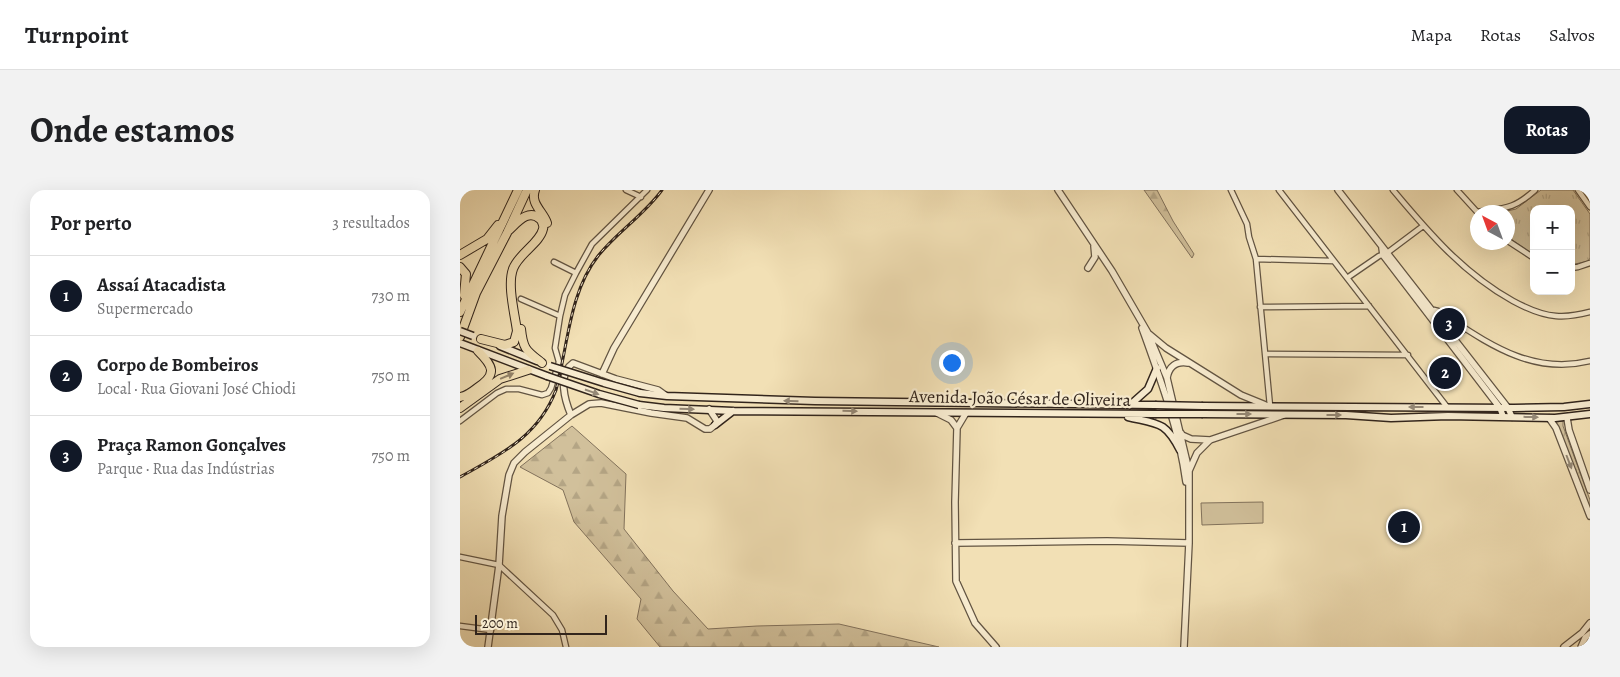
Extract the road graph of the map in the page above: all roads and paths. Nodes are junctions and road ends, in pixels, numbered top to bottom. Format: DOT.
graph roads {
  1 [pos="518,190"];
  2 [pos="527,190"];
  3 [pos="535,190"];
  4 [pos="626,190"];
  5 [pos="647,190"];
  6 [pos="710,190"];
  7 [pos="1058,190"];
  8 [pos="1231,190"];
  9 [pos="1279,190"];
  10 [pos="1338,190"];
  11 [pos="1393,190"];
  12 [pos="1457,190"];
  13 [pos="1523,190"];
  14 [pos="1578,190"];
  15 [pos="1531,192"];
  16 [pos="641,197"];
  17 [pos="1471,205"];
  18 [pos="1514,205"];
  19 [pos="1590,207"];
  20 [pos="507,214"];
  21 [pos="1423,226"];
  22 [pos="508,231"];
  23 [pos="1094,244"];
  24 [pos="1515,246"];
  25 [pos="1384,252"];
  26 [pos="460,255"];
  27 [pos="1530,255"];
  28 [pos="1256,260"];
  29 [pos="1333,261"];
  30 [pos="554,262"];
  31 [pos="1590,263"];
  32 [pos="460,267"];
  33 [pos="1575,267"];
  34 [pos="1088,268"];
  35 [pos="576,273"];
  36 [pos="1347,278"];
  37 [pos="521,299"];
  38 [pos="1369,306"];
  39 [pos="1260,307"];
  40 [pos="462,308"];
  41 [pos="1590,312"];
  42 [pos="1430,313"];
  43 [pos="560,316"];
  44 [pos="1139,317"];
  45 [pos="460,331"];
  46 [pos="1148,333"];
  47 [pos="460,337"];
  48 [pos="482,339"];
  49 [pos="460,343"];
  50 [pos="475,349"];
  51 [pos="1175,353"];
  52 [pos="1265,354"];
  53 [pos="1408,355"];
  54 [pos="1160,359"];
  55 [pos="1590,361"];
  56 [pos="546,364"];
  57 [pos="1191,364"];
  58 [pos="1156,368"];
  59 [pos="528,370"];
  60 [pos="602,374"];
  61 [pos="1167,378"];
  62 [pos="1241,395"];
  63 [pos="667,396"];
  64 [pos="460,397"];
  65 [pos="1590,404"];
  66 [pos="1130,405"];
  67 [pos="1236,406"];
  68 [pos="1269,406"];
  69 [pos="1287,406"];
  70 [pos="1447,407"];
  71 [pos="460,408"];
  72 [pos="1500,408"];
  73 [pos="1508,408"];
  74 [pos="709,409"];
  75 [pos="733,410"];
  76 [pos="1170,411"];
  77 [pos="933,412"];
  78 [pos="966,413"];
  79 [pos="1118,414"];
  80 [pos="1590,414"];
  81 [pos="571,415"];
  82 [pos="1285,415"];
  83 [pos="1503,416"];
  84 [pos="1512,417"];
  85 [pos="1549,418"];
  86 [pos="1567,418"];
  87 [pos="460,421"];
  88 [pos="716,425"];
  89 [pos="957,428"];
  90 [pos="1182,435"];
  91 [pos="1210,440"];
  92 [pos="1180,450"];
  93 [pos="1189,471"];
  94 [pos="1590,490"];
  95 [pos="1189,491"];
  96 [pos="1590,516"];
  97 [pos="955,543"];
  98 [pos="1189,543"];
  99 [pos="460,557"];
  100 [pos="499,564"];
  101 [pos="1590,623"];
  102 [pos="460,626"];
  103 [pos="491,630"];
  104 [pos="1586,634"];
  105 [pos="488,647"];
  106 [pos="566,647"];
  107 [pos="996,647"];
  108 [pos="1184,647"];
  109 [pos="1564,647"];
  110 [pos="1581,647"];
  1 -- 20 [label="highway"];
  2 -- 22 [label="highway"];
  3 -- 56 [label="highway"];
  4 -- 16 [label="street"];
  5 -- 16 [label="street"];
  6 -- 60 [label="street"];
  7 -- 23 [label="street"];
  8 -- 28 [label="street"];
  9 -- 29 [label="street"];
  10 -- 25 [label="street"];
  11 -- 21 [label="street"];
  12 -- 17 [label="street"];
  13 -- 15 [label="street"];
  14 -- 19 [label="street"];
  15 -- 18 [label="street"];
  16 -- 35 [label="street"];
  20 -- 26 [label="highway"];
  20 -- 40 [label="highway"];
  21 -- 25 [label="street"];
  21 -- 41 [label="street"];
  22 -- 47 [label="highway"];
  22 -- 48 [label="highway"];
  23 -- 34 [label="street"];
  23 -- 44 [label="street"];
  24 -- 27 [label="street"];
  25 -- 36 [label="street"];
  25 -- 42 [label="street"];
  28 -- 29 [label="street"];
  28 -- 39 [label="street"];
  29 -- 36 [label="street"];
  30 -- 35 [label="street"];
  31 -- 33 [label="street"];
  32 -- 40 [label="highway"];
  35 -- 43 [label="street"];
  36 -- 38 [label="street"];
  37 -- 43 [label="street"];
  38 -- 39 [label="street"];
  38 -- 53 [label="street"];
  39 -- 52 [label="street"];
  42 -- 55 [label="street"];
  42 -- 72 [label="street"];
  42 -- 73 [label="street"];
  43 -- 87 [label="street"];
  44 -- 46 [label="street"];
  44 -- 58 [label="street"];
  45 -- 48 [label="main road, Avenida João César de Oliveira, bridge"];
  46 -- 51 [label="street"];
  46 -- 54 [label="street"];
  48 -- 56 [label="main road, Avenida João César de Oliveira"];
  49 -- 50 [label="main road, Avenida João César de Oliveira"];
  50 -- 59 [label="main road, Avenida João César de Oliveira"];
  50 -- 64 [label="highway"];
  51 -- 54 [label="street"];
  51 -- 57 [label="street"];
  52 -- 53 [label="street"];
  52 -- 68 [label="street"];
  53 -- 70 [label="street"];
  54 -- 58 [label="street"];
  54 -- 61 [label="street"];
  56 -- 63 [label="main road, Avenida João César de Oliveira, bridge"];
  57 -- 61 [label="street"];
  57 -- 62 [label="street"];
  58 -- 66 [label="main road"];
  58 -- 76 [label="street"];
  71 -- 59 [label="highway, one-way"];
  59 -- 74 [label="main road, Avenida João César de Oliveira, one-way, bridge"];
  60 -- 63 [label="street"];
  60 -- 81 [label="street"];
  61 -- 90 [label="street"];
  62 -- 67 [label="street"];
  62 -- 68 [label="street"];
  66 -- 63 [label="main road, Avenida João César de Oliveira, one-way"];
  65 -- 73 [label="main road, Avenida João César de Oliveira"];
  66 -- 67 [label="main road, Avenida João César de Oliveira, bridge"];
  67 -- 68 [label="main road, Avenida João César de Oliveira"];
  68 -- 69 [label="main road, Avenida João César de Oliveira"];
  70 -- 69 [label="main road, Avenida João César de Oliveira, one-way"];
  69 -- 82 [label="main road"];
  70 -- 72 [label="main road, Avenida João César de Oliveira"];
  72 -- 73 [label="main road, Avenida João César de Oliveira"];
  72 -- 83 [label="street"];
  73 -- 84 [label="street"];
  74 -- 75 [label="main road, Avenida João César de Oliveira"];
  74 -- 88 [label="street"];
  75 -- 77 [label="main road, Avenida João César de Oliveira, one-way"];
  75 -- 88 [label="main road"];
  76 -- 90 [label="street"];
  76 -- 92 [label="street"];
  77 -- 78 [label="main road, Avenida João César de Oliveira"];
  77 -- 89 [label="street"];
  78 -- 79 [label="main road, Avenida João César de Oliveira"];
  78 -- 89 [label="street"];
  79 -- 82 [label="main road, Avenida João César de Oliveira, one-way, bridge"];
  79 -- 92 [label="main road"];
  80 -- 86 [label="main road, Avenida João César de Oliveira"];
  81 -- 88 [label="street"];
  81 -- 100 [label="street"];
  82 -- 83 [label="main road, Avenida João César de Oliveira, one-way"];
  82 -- 91 [label="street"];
  83 -- 84 [label="main road, Avenida João César de Oliveira"];
  84 -- 85 [label="main road, Avenida João César de Oliveira, one-way"];
  85 -- 86 [label="main road, Avenida João César de Oliveira"];
  85 -- 96 [label="street, one-way"];
  86 -- 94 [label="street"];
  89 -- 97 [label="street"];
  90 -- 91 [label="street"];
  90 -- 93 [label="street"];
  91 -- 93 [label="street"];
  92 -- 95 [label="street"];
  93 -- 95 [label="street"];
  95 -- 98 [label="street"];
  97 -- 98 [label="street"];
  97 -- 107 [label="street"];
  98 -- 108 [label="street"];
  99 -- 100 [label="street"];
  100 -- 103 [label="street"];
  100 -- 106 [label="street"];
  101 -- 104 [label="street"];
  102 -- 103 [label="street"];
  103 -- 105 [label="street"];
  104 -- 109 [label="street"];
  104 -- 110 [label="street"];
}
